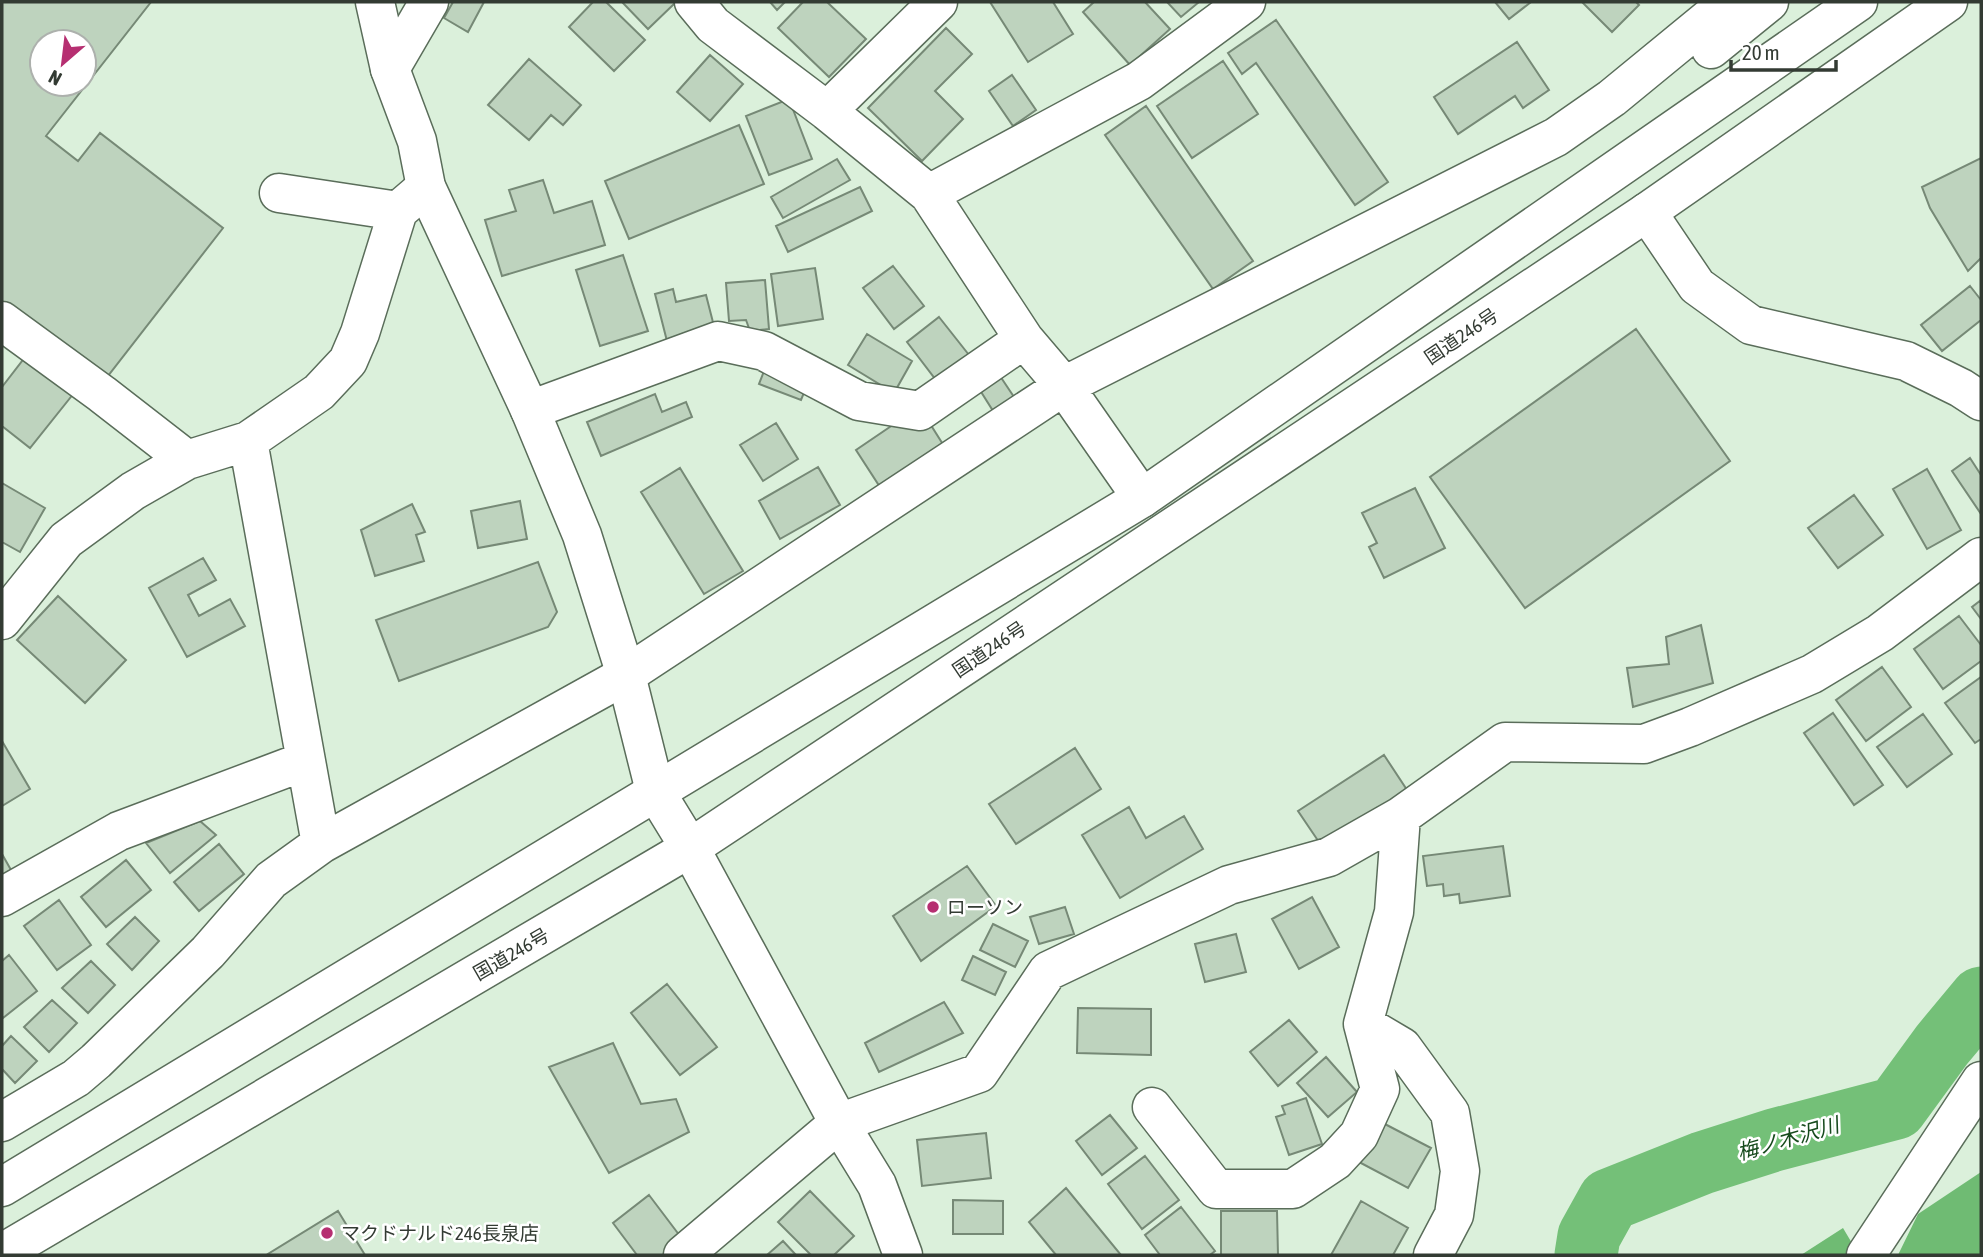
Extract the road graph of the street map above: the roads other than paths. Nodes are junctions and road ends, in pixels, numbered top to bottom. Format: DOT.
graph roads {
  1 [pos="375,2"];
  2 [pos="429,2"];
  3 [pos="694,2"];
  4 [pos="938,2"];
  5 [pos="1246,2"];
  6 [pos="1729,2"];
  7 [pos="1769,2"];
  8 [pos="1858,2"];
  9 [pos="1948,2"];
  10 [pos="390,69"];
  11 [pos="1612,98"];
  12 [pos="827,111"];
  13 [pos="279,193"];
  14 [pos="929,194"];
  15 [pos="412,199"];
  16 [pos="1647,212"];
  17 [pos="2,321"];
  18 [pos="1024,339"];
  19 [pos="1065,386"];
  20 [pos="1981,401"];
  21 [pos="530,410"];
  22 [pos="248,441"];
  23 [pos="187,460"];
  24 [pos="1142,498"];
  25 [pos="1981,557"];
  26 [pos="4,611"];
  27 [pos="626,675"];
  28 [pos="305,761"];
  29 [pos="655,791"];
  30 [pos="1401,816"];
  31 [pos="321,844"];
  32 [pos="690,848"];
  33 [pos="2,897"];
  34 [pos="1363,1024"];
  35 [pos="1981,1081"];
  36 [pos="1152,1107"];
  37 [pos="2,1122"];
  38 [pos="839,1123"];
  39 [pos="2,1187"];
  40 [pos="2,1253"];
  41 [pos="683,1255"];
  42 [pos="903,1255"];
  43 [pos="1433,1255"];
  44 [pos="1866,1255"];
  1 -- 10 [label="main road"];
  2 -- 10 [label="main road"];
  3 -- 12 [label="main road"];
  4 -- 12 [label="main road"];
  5 -- 14 [label="main road"];
  6 -- 11 [label="main road"];
  7 -- 11 [label="main road"];
  8 -- 24 [label="main road"];
  9 -- 16 [label="main road, 国道246号"];
  10 -- 15 [label="main road"];
  11 -- 19 [label="main road"];
  12 -- 14 [label="main road"];
  13 -- 15 [label="main road"];
  14 -- 18 [label="main road"];
  15 -- 21 [label="main road"];
  15 -- 22 [label="main road"];
  16 -- 20 [label="main road"];
  16 -- 32 [label="main road, 国道246号"];
  17 -- 23 [label="main road"];
  18 -- 19 [label="main road"];
  18 -- 21 [label="main road"];
  19 -- 24 [label="main road"];
  19 -- 27 [label="main road"];
  21 -- 27 [label="main road"];
  22 -- 23 [label="main road"];
  22 -- 28 [label="main road"];
  23 -- 26 [label="main road"];
  24 -- 29 [label="main road"];
  25 -- 30 [label="main road"];
  27 -- 29 [label="main road"];
  27 -- 31 [label="main road"];
  28 -- 31 [label="main road"];
  28 -- 33 [label="main road"];
  29 -- 32 [label="main road"];
  29 -- 39 [label="main road"];
  30 -- 34 [label="main road"];
  30 -- 38 [label="main road"];
  31 -- 37 [label="main road"];
  32 -- 38 [label="main road"];
  32 -- 40 [label="main road, 国道246号"];
  34 -- 36 [label="main road"];
  34 -- 43 [label="main road"];
  35 -- 44 [label="main road"];
  38 -- 41 [label="main road"];
  38 -- 42 [label="main road"];
}
